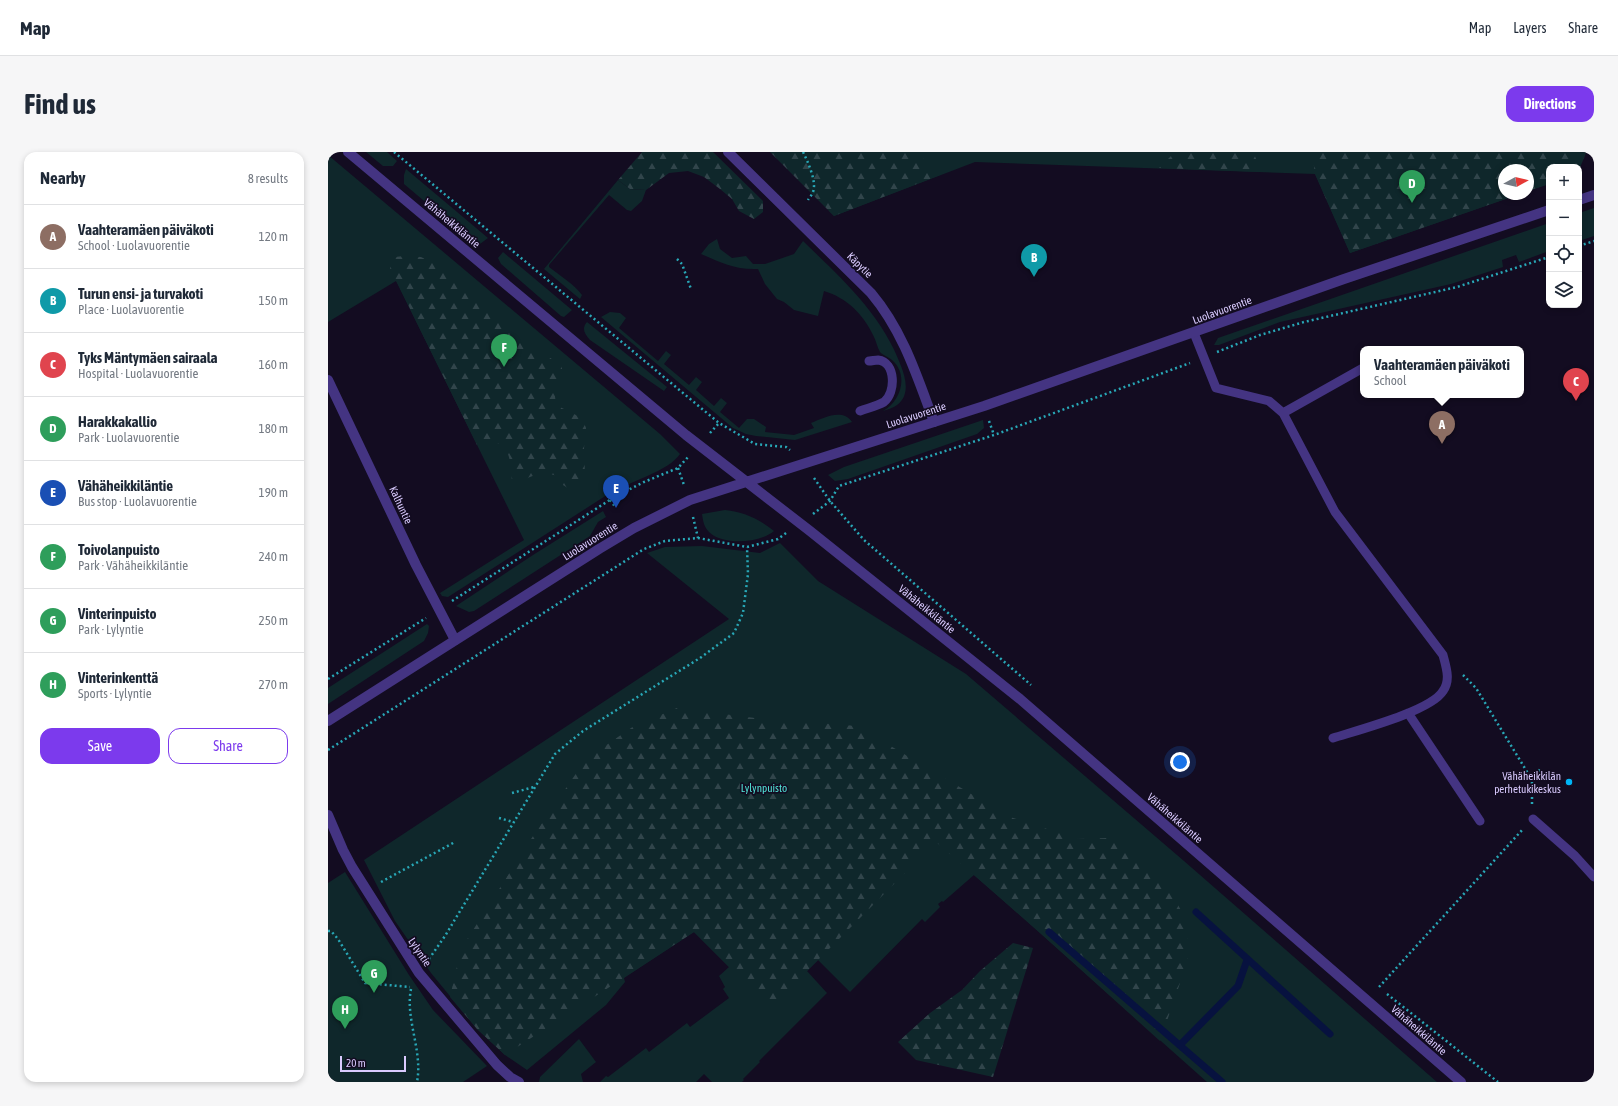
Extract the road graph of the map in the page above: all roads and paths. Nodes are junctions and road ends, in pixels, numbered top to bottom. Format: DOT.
graph roads {
  1 [pos="348,152"];
  2 [pos="394,152"];
  3 [pos="728,152"];
  4 [pos="803,152"];
  5 [pos="1594,195"];
  6 [pos="1582,199"];
  7 [pos="808,200"];
  8 [pos="1546,211"];
  9 [pos="1594,241"];
  10 [pos="1582,245"];
  11 [pos="1546,258"];
  12 [pos="677,259"];
  13 [pos="691,288"];
  14 [pos="1194,333"];
  15 [pos="1203,358"];
  16 [pos="869,361"];
  17 [pos="1360,370"];
  18 [pos="328,380"];
  19 [pos="860,411"];
  20 [pos="1283,413"];
  21 [pos="934,422"];
  22 [pos="719,424"];
  23 [pos="699,445"];
  24 [pos="805,463"];
  25 [pos="747,482"];
  26 [pos="610,500"];
  27 [pos="830,501"];
  28 [pos="616,508"];
  29 [pos="801,524"];
  30 [pos="747,547"];
  31 [pos="439,609"];
  32 [pos="456,640"];
  33 [pos="1443,655"];
  34 [pos="328,679"];
  35 [pos="1032,685"];
  36 [pos="1408,713"];
  37 [pos="328,720"];
  38 [pos="1333,738"];
  39 [pos="328,750"];
  40 [pos="1541,768"];
  41 [pos="1532,780"];
  42 [pos="534,787"];
  43 [pos="512,793"];
  44 [pos="328,815"];
  45 [pos="499,818"];
  46 [pos="1532,818"];
  47 [pos="1480,821"];
  48 [pos="513,822"];
  49 [pos="454,842"];
  50 [pos="1594,877"];
  51 [pos="366,890"];
  52 [pos="328,931"];
  53 [pos="419,973"];
  54 [pos="1373,982"];
  55 [pos="411,988"];
  56 [pos="1386,992"];
  57 [pos="417,1082"];
  58 [pos="519,1082"];
  59 [pos="1461,1082"];
  60 [pos="1498,1082"];
  1 -- 23 [label="street, Vähäheikkiläntie"];
  2 -- 22 [label="path"];
  3 -- 21 [label="street, Käpytie"];
  4 -- 7 [label="path"];
  5 -- 6 [label="street"];
  8 -- 14 [label="street, Luolavuorentie"];
  9 -- 10 [label="path"];
  11 -- 15 [label="path"];
  12 -- 13 [label="path"];
  14 -- 15 [label="lane"];
  14 -- 21 [label="street, Luolavuorentie"];
  15 -- 20 [label="lane"];
  15 -- 27 [label="path"];
  16 -- 19 [label="lane"];
  17 -- 20 [label="lane"];
  18 -- 31 [label="street, Kalhuntie"];
  20 -- 33 [label="lane"];
  21 -- 24 [label="street, Luolavuorentie"];
  22 -- 23 [label="path"];
  22 -- 24 [label="path"];
  23 -- 25 [label="street, Vähäheikkiläntie"];
  23 -- 26 [label="path"];
  24 -- 25 [label="street, Luolavuorentie"];
  24 -- 27 [label="path"];
  25 -- 29 [label="street, Vähäheikkiläntie"];
  25 -- 32 [label="street, Luolavuorentie"];
  26 -- 28 [label="path"];
  26 -- 31 [label="path"];
  27 -- 29 [label="path"];
  27 -- 35 [label="path"];
  29 -- 30 [label="path"];
  29 -- 59 [label="street, Vähäheikkiläntie"];
  30 -- 39 [label="path"];
  30 -- 42 [label="path"];
  31 -- 32 [label="street, Kalhuntie"];
  31 -- 34 [label="path"];
  32 -- 37 [label="street, Luolavuorentie"];
  33 -- 36 [label="lane"];
  33 -- 41 [label="path"];
  36 -- 38 [label="lane"];
  36 -- 47 [label="lane"];
  40 -- 41 [label="path"];
  41 -- 46 [label="path"];
  42 -- 43 [label="path"];
  42 -- 48 [label="path"];
  44 -- 51 [label="street, Lylyntie"];
  45 -- 48 [label="path"];
  46 -- 50 [label="lane"];
  46 -- 54 [label="path"];
  48 -- 53 [label="path"];
  49 -- 51 [label="path"];
  51 -- 53 [label="street, Lylyntie"];
  52 -- 55 [label="path"];
  53 -- 55 [label="path"];
  53 -- 58 [label="street, Lylyntie"];
  55 -- 57 [label="path"];
  56 -- 60 [label="path"];
}
